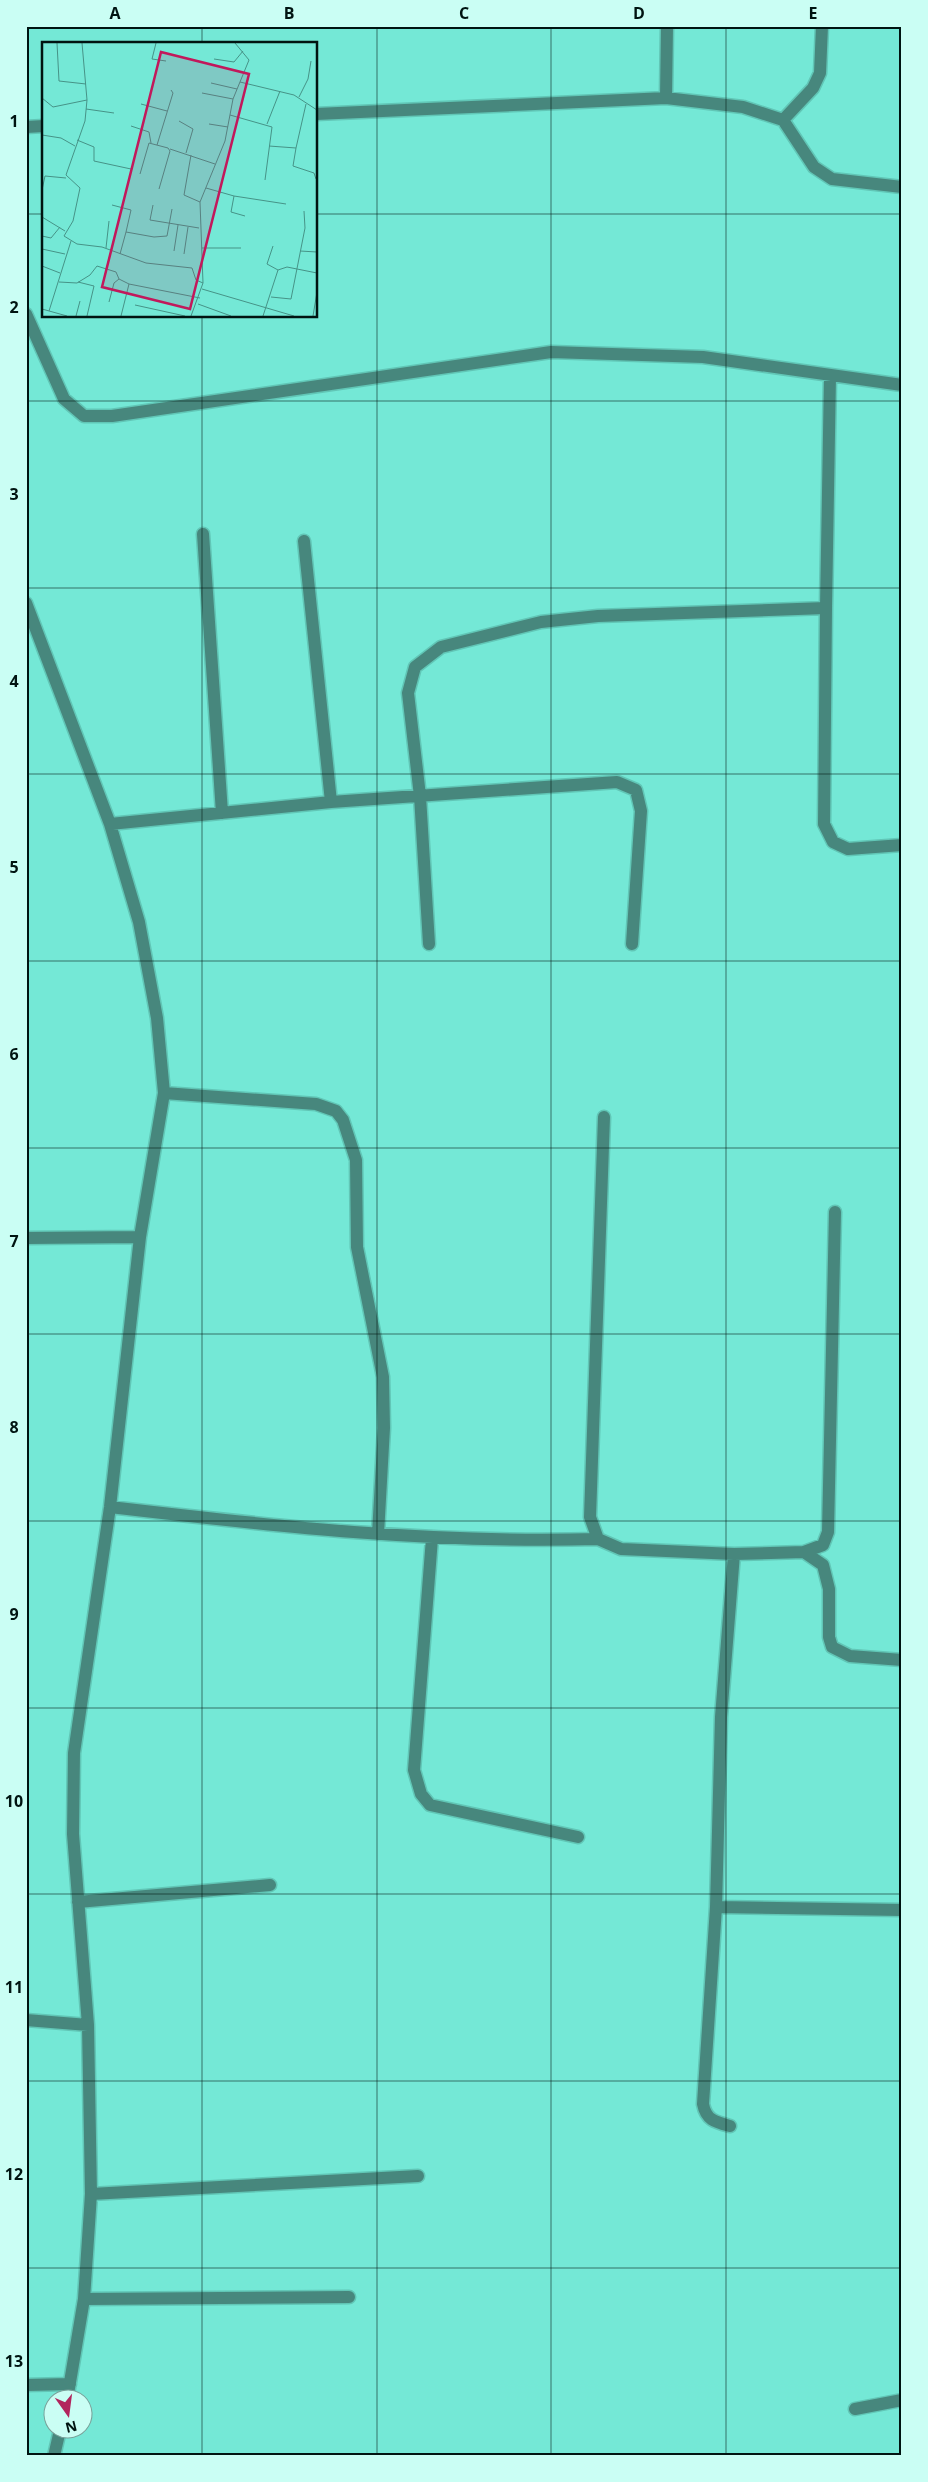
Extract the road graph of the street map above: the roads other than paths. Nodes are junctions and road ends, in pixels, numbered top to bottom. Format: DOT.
graph roads {
  1 [pos="667,26"];
  2 [pos="822,26"];
  3 [pos="666,98"];
  4 [pos="318,114"];
  5 [pos="784,120"];
  6 [pos="42,126"];
  7 [pos="26,127"];
  8 [pos="902,187"];
  9 [pos="26,314"];
  10 [pos="830,376"];
  11 [pos="902,385"];
  12 [pos="203,534"];
  13 [pos="304,542"];
  14 [pos="26,602"];
  15 [pos="826,608"];
  16 [pos="31,632"];
  17 [pos="420,796"];
  18 [pos="332,802"];
  19 [pos="222,813"];
  20 [pos="110,824"];
  21 [pos="902,845"];
  22 [pos="429,944"];
  23 [pos="632,944"];
  24 [pos="164,1093"];
  25 [pos="604,1117"];
  26 [pos="835,1212"];
  27 [pos="140,1237"];
  28 [pos="26,1238"];
  29 [pos="110,1506"];
  30 [pos="378,1534"];
  31 [pos="432,1538"];
  32 [pos="598,1539"];
  33 [pos="804,1552"];
  34 [pos="734,1554"];
  35 [pos="902,1660"];
  36 [pos="578,1837"];
  37 [pos="270,1885"];
  38 [pos="78,1902"];
  39 [pos="716,1907"];
  40 [pos="902,1910"];
  41 [pos="26,2020"];
  42 [pos="88,2025"];
  43 [pos="730,2126"];
  44 [pos="418,2176"];
  45 [pos="91,2194"];
  46 [pos="349,2297"];
  47 [pos="84,2300"];
  48 [pos="26,2384"];
  49 [pos="70,2384"];
  50 [pos="69,2390"];
  51 [pos="902,2400"];
  52 [pos="855,2410"];
  53 [pos="58,2440"];
  54 [pos="54,2456"];
  1 -- 3 [label="street"];
  2 -- 5 [label="street"];
  3 -- 4 [label="street"];
  3 -- 5 [label="street"];
  5 -- 8 [label="street"];
  6 -- 7 [label="street"];
  9 -- 10 [label="street"];
  10 -- 11 [label="street"];
  10 -- 15 [label="street"];
  12 -- 19 [label="street"];
  13 -- 18 [label="street"];
  14 -- 16 [label="street"];
  15 -- 17 [label="street"];
  15 -- 21 [label="street"];
  16 -- 20 [label="street"];
  17 -- 18 [label="street"];
  17 -- 22 [label="street"];
  17 -- 23 [label="street"];
  18 -- 19 [label="street"];
  19 -- 20 [label="street"];
  20 -- 24 [label="street"];
  24 -- 27 [label="street"];
  24 -- 30 [label="street"];
  25 -- 32 [label="street"];
  26 -- 33 [label="street"];
  27 -- 28 [label="street"];
  27 -- 29 [label="street"];
  29 -- 30 [label="street"];
  29 -- 38 [label="street"];
  30 -- 31 [label="street"];
  31 -- 32 [label="street"];
  31 -- 36 [label="street"];
  32 -- 34 [label="street"];
  33 -- 34 [label="street"];
  33 -- 35 [label="street"];
  34 -- 39 [label="street"];
  37 -- 38 [label="street"];
  38 -- 42 [label="street"];
  39 -- 40 [label="street"];
  39 -- 43 [label="street"];
  41 -- 42 [label="street"];
  42 -- 45 [label="street"];
  44 -- 45 [label="street"];
  45 -- 47 [label="street"];
  46 -- 47 [label="street"];
  47 -- 49 [label="street"];
  48 -- 49 [label="street"];
  49 -- 50 [label="street"];
  51 -- 52 [label="street"];
  53 -- 54 [label="street"];
}
